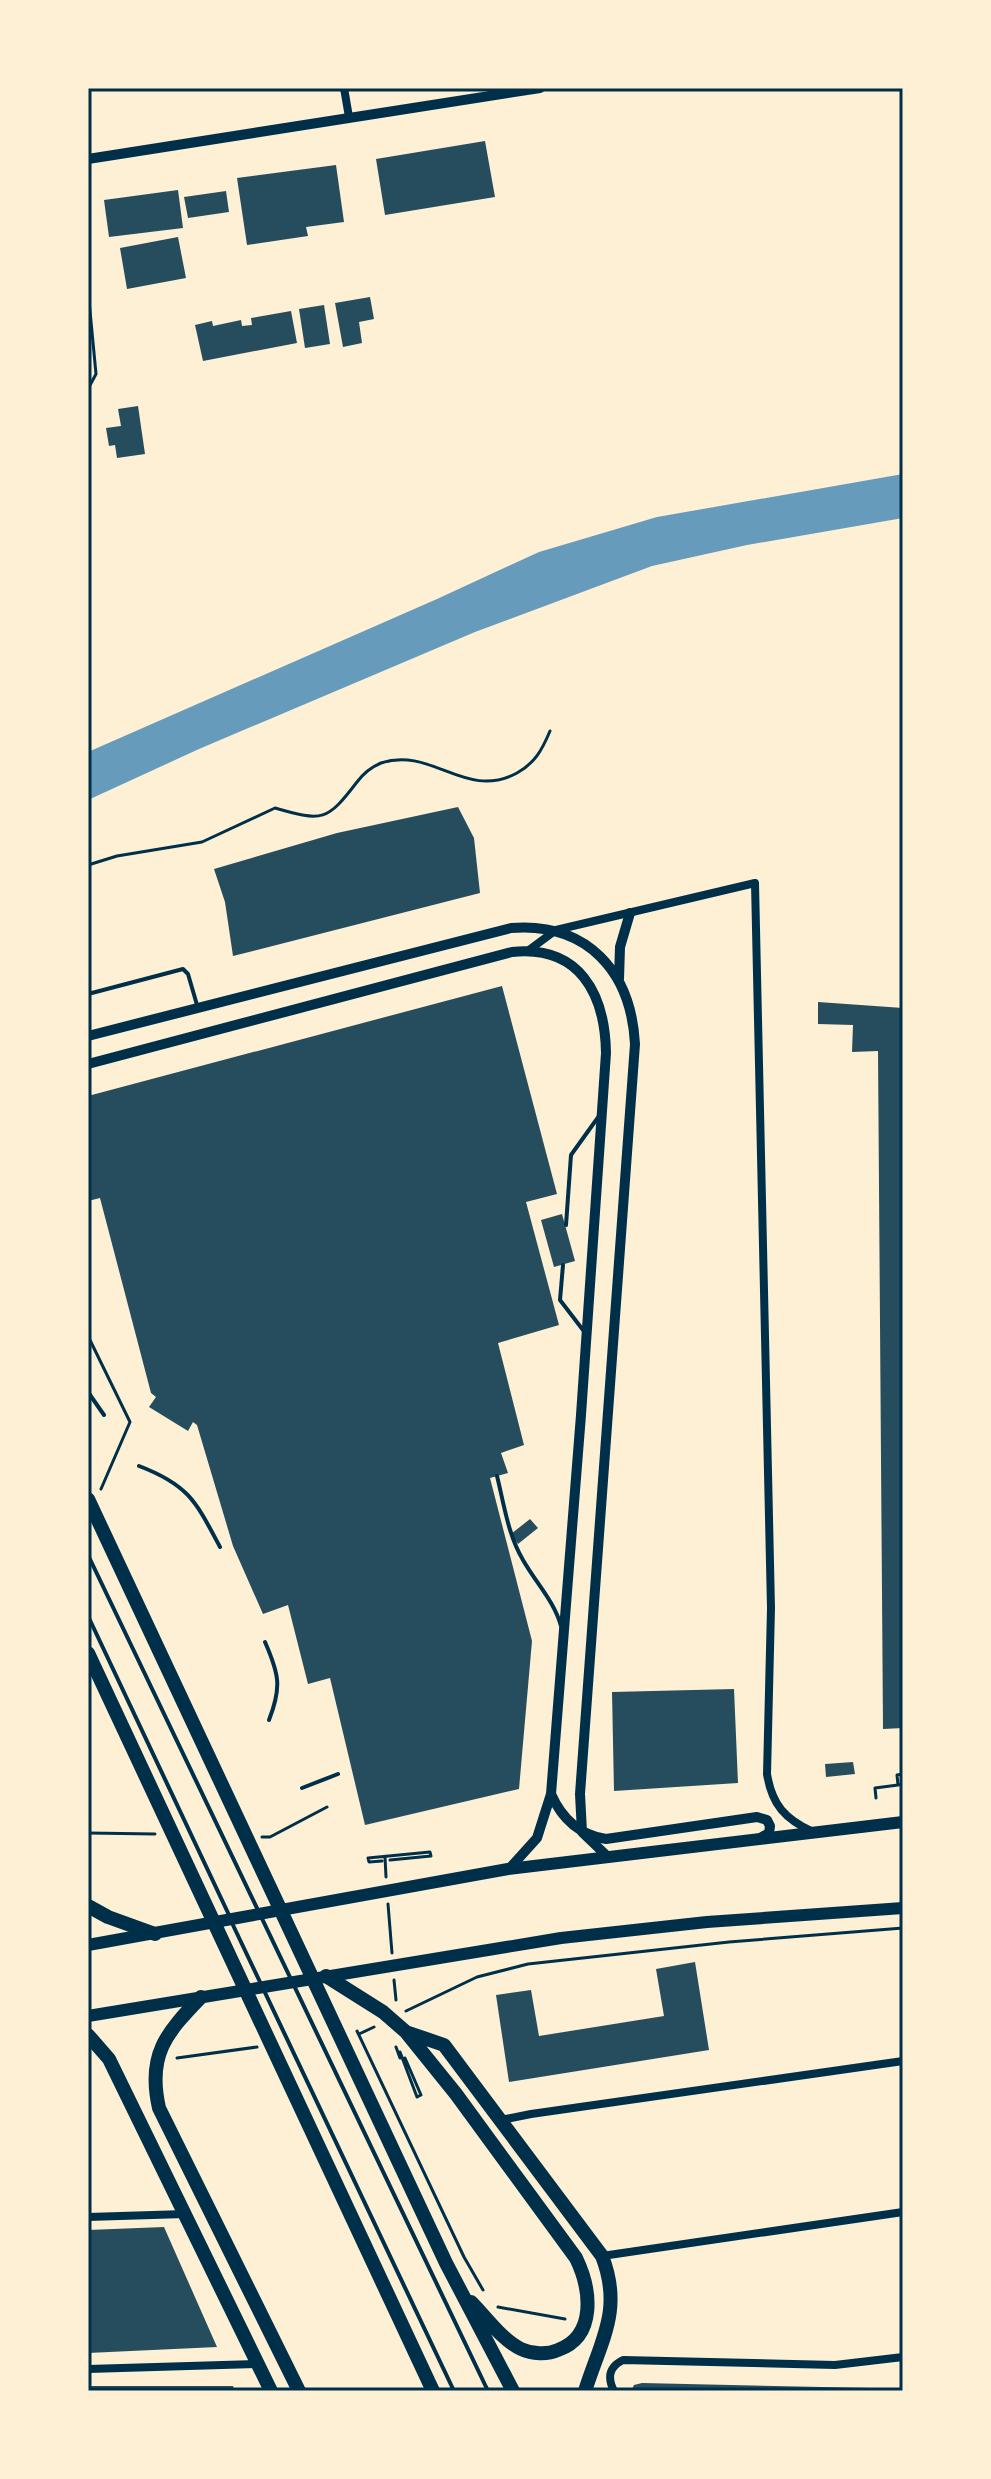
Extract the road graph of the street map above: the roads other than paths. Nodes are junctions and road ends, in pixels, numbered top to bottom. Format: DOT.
graph roads {
  1 [pos="344,88"];
  2 [pos="540,88"];
  3 [pos="349,117"];
  4 [pos="88,159"];
  5 [pos="630,913"];
  6 [pos="556,930"];
  7 [pos="529,950"];
  8 [pos="620,981"];
  9 [pos="88,994"];
  10 [pos="197,1007"];
  11 [pos="88,1036"];
  12 [pos="88,1064"];
  13 [pos="603,1111"];
  14 [pos="566,1225"];
  15 [pos="563,1265"];
  16 [pos="587,1335"];
  17 [pos="88,1392"];
  18 [pos="104,1415"];
  19 [pos="139,1466"];
  20 [pos="497,1476"];
  21 [pos="88,1499"];
  22 [pos="220,1547"];
  23 [pos="88,1555"];
  24 [pos="88,1616"];
  25 [pos="564,1637"];
  26 [pos="265,1642"];
  27 [pos="88,1653"];
  28 [pos="269,1720"];
  29 [pos="338,1774"];
  30 [pos="302,1788"];
  31 [pos="551,1794"];
  32 [pos="903,1822"];
  33 [pos="582,1832"];
  34 [pos="816,1833"];
  35 [pos="760,1838"];
  36 [pos="607,1856"];
  37 [pos="508,1869"];
  38 [pos="88,1906"];
  39 [pos="903,1908"];
  40 [pos="155,1934"];
  41 [pos="88,1945"];
  42 [pos="326,1976"];
  43 [pos="201,1997"];
  44 [pos="88,2016"];
  45 [pos="88,2035"];
  46 [pos="400,2040"];
  47 [pos="903,2061"];
  48 [pos="501,2120"];
  49 [pos="903,2212"];
  50 [pos="185,2214"];
  51 [pos="88,2217"];
  52 [pos="602,2256"];
  53 [pos="461,2292"];
  54 [pos="903,2357"];
  55 [pos="258,2364"];
  56 [pos="88,2369"];
  57 [pos="271,2391"];
  58 [pos="299,2391"];
  59 [pos="433,2391"];
  60 [pos="454,2391"];
  61 [pos="488,2391"];
  62 [pos="513,2391"];
  63 [pos="585,2391"];
  64 [pos="614,2391"];
  1 -- 3 [label="street"];
  2 -- 3 [label="street"];
  3 -- 4 [label="street"];
  5 -- 6 [label="street"];
  5 -- 8 [label="street"];
  5 -- 34 [label="street"];
  6 -- 7 [label="street"];
  6 -- 8 [label="street"];
  6 -- 10 [label="street"];
  7 -- 12 [label="street"];
  7 -- 13 [label="street"];
  8 -- 33 [label="street"];
  9 -- 10 [label="lane"];
  10 -- 11 [label="street"];
  13 -- 14 [label="lane"];
  13 -- 16 [label="street"];
  15 -- 16 [label="lane"];
  16 -- 25 [label="street"];
  17 -- 18 [label="lane"];
  19 -- 22 [label="lane"];
  20 -- 25 [label="lane"];
  21 -- 53 [label="highway"];
  23 -- 61 [label="lane"];
  24 -- 60 [label="lane"];
  25 -- 31 [label="street"];
  26 -- 28 [label="lane"];
  27 -- 59 [label="highway"];
  29 -- 30 [label="lane"];
  31 -- 33 [label="street"];
  31 -- 37 [label="street"];
  32 -- 34 [label="main road"];
  33 -- 35 [label="street"];
  33 -- 36 [label="street"];
  34 -- 35 [label="main road"];
  35 -- 36 [label="main road"];
  36 -- 37 [label="main road"];
  37 -- 40 [label="main road"];
  38 -- 40 [label="highway"];
  39 -- 42 [label="main road"];
  40 -- 41 [label="main road"];
  42 -- 43 [label="main road"];
  42 -- 46 [label="highway"];
  43 -- 44 [label="main road"];
  43 -- 58 [label="highway"];
  45 -- 50 [label="highway"];
  46 -- 48 [label="highway"];
  46 -- 53 [label="highway"];
  47 -- 48 [label="street"];
  48 -- 52 [label="highway"];
  49 -- 52 [label="street"];
  50 -- 51 [label="street"];
  50 -- 55 [label="highway"];
  52 -- 63 [label="highway"];
  53 -- 62 [label="highway"];
  54 -- 64 [label="street"];
  55 -- 56 [label="street"];
  55 -- 57 [label="highway"];
}
